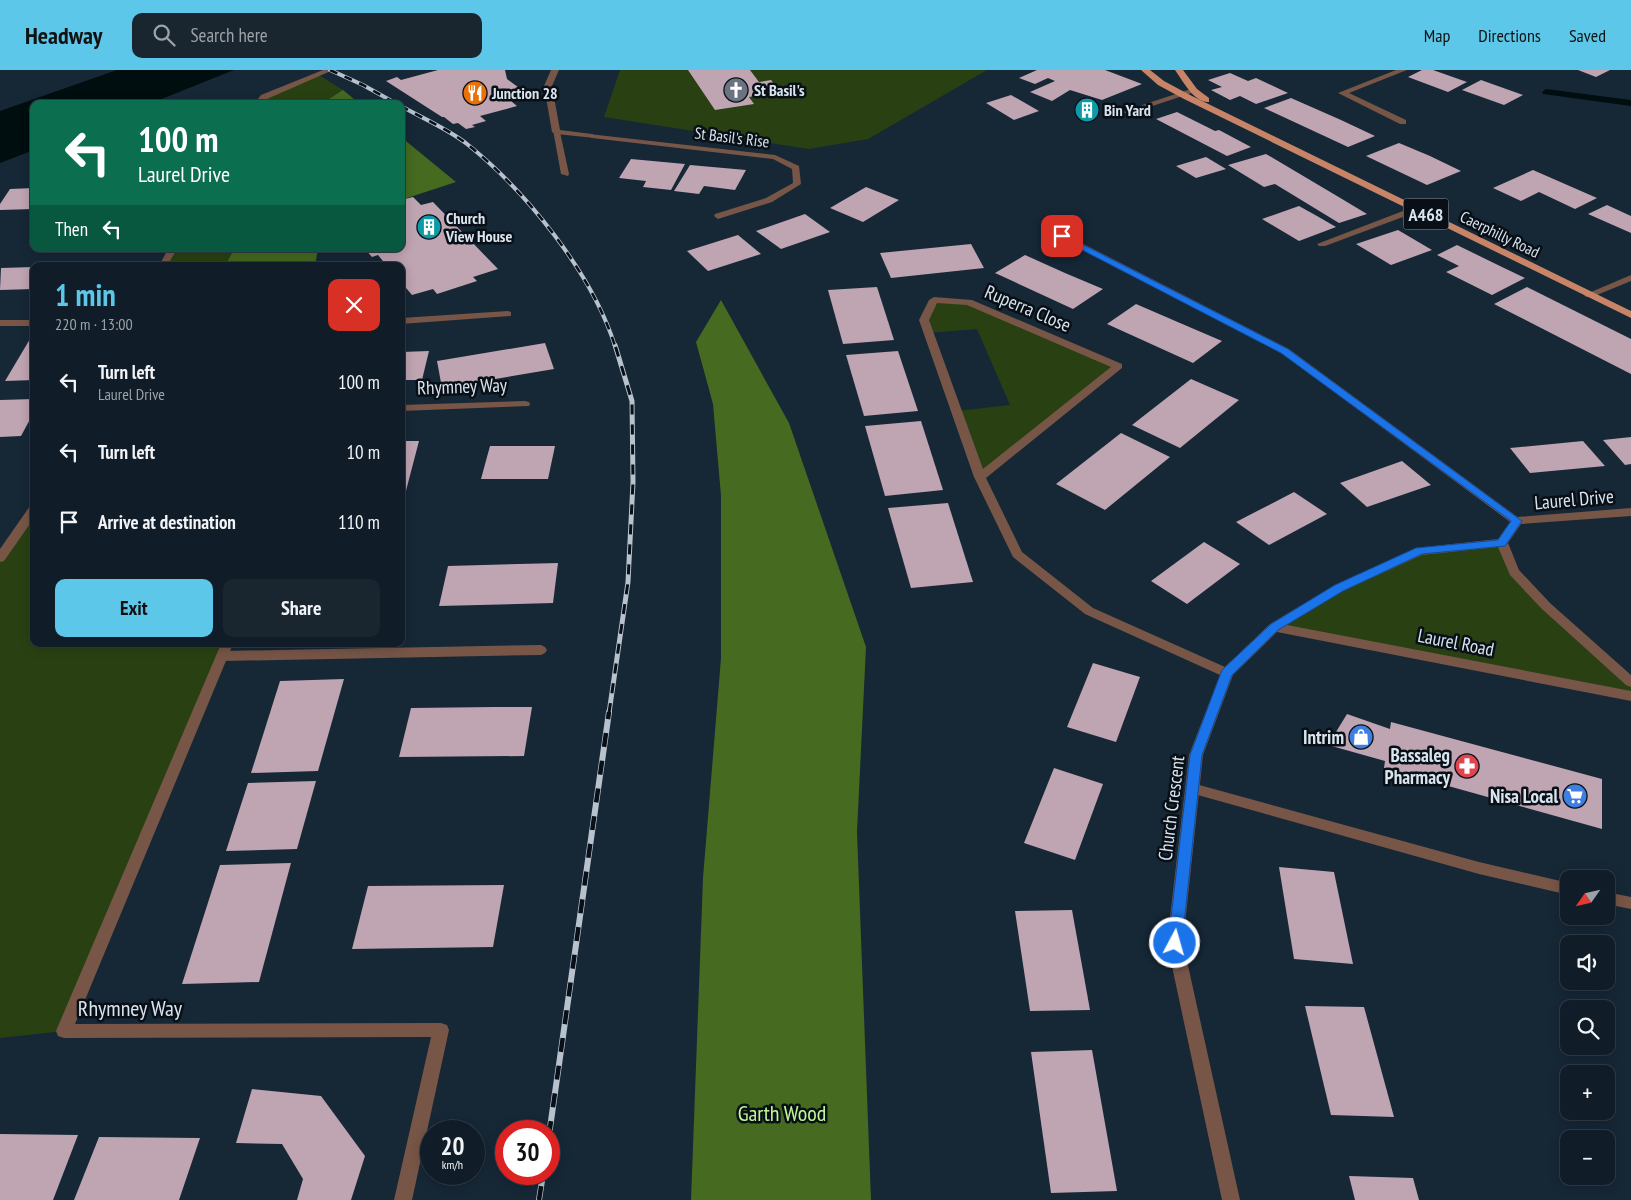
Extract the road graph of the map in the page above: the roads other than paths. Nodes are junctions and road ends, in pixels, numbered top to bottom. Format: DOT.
graph roads {
  1 [pos="329,70"];
  2 [pos="556,70"];
  3 [pos="1145,70"];
  4 [pos="1178,70"];
  5 [pos="1403,70"];
  6 [pos="1194,91"];
  7 [pos="1183,95"];
  8 [pos="261,100"];
  9 [pos="1125,112"];
  10 [pos="1222,112"];
  11 [pos="1403,122"];
  12 [pos="556,132"];
  13 [pos="565,174"];
  14 [pos="1416,209"];
  15 [pos="718,216"];
  16 [pos="1062,236"];
  17 [pos="1322,244"];
  18 [pos="1631,278"];
  19 [pos="1589,295"];
  20 [pos="508,314"];
  21 [pos="1631,315"];
  22 [pos="405,321"];
  23 [pos="0,323"];
  24 [pos="30,323"];
  25 [pos="525,404"];
  26 [pos="405,408"];
  27 [pos="980,477"];
  28 [pos="1631,512"];
  29 [pos="30,515"];
  30 [pos="1517,521"];
  31 [pos="1502,543"];
  32 [pos="0,558"];
  33 [pos="1274,627"];
  34 [pos="224,650"];
  35 [pos="541,650"];
  36 [pos="1227,673"];
  37 [pos="1631,682"];
  38 [pos="1631,696"];
  39 [pos="1192,788"];
  40 [pos="1560,887"];
  41 [pos="1615,900"];
  42 [pos="1631,903"];
  43 [pos="403,1200"];
  44 [pos="1231,1200"];
  1 -- 8 [label="street"];
  2 -- 12 [label="street"];
  3 -- 7 [label="main road, Caerphilly Road"];
  4 -- 6 [label="main road, Caerphilly Road"];
  5 -- 11 [label="street"];
  6 -- 7 [label="street"];
  6 -- 10 [label="main road, Caerphilly Road"];
  7 -- 9 [label="street"];
  7 -- 10 [label="main road, Caerphilly Road"];
  10 -- 14 [label="main road, Caerphilly Road / A468"];
  12 -- 13 [label="street"];
  12 -- 15 [label="street, St Basil's Rise"];
  14 -- 17 [label="street"];
  14 -- 19 [label="main road, Caerphilly Road / A468"];
  16 -- 30 [label="street"];
  18 -- 19 [label="street"];
  19 -- 21 [label="main road, Caerphilly Road / A468"];
  20 -- 22 [label="street"];
  23 -- 24 [label="street"];
  25 -- 26 [label="street, Rhymney Way"];
  27 -- 27 [label="street, Ruperra Close"];
  27 -- 36 [label="street, Ruperra Close"];
  28 -- 30 [label="street, Laurel Drive"];
  29 -- 32 [label="street"];
  30 -- 31 [label="street, Laurel Drive"];
  31 -- 33 [label="street, Church Crescent"];
  31 -- 37 [label="street"];
  33 -- 36 [label="street, Church Crescent"];
  33 -- 38 [label="street, Laurel Road"];
  34 -- 35 [label="street"];
  34 -- 43 [label="street, Rhymney Way"];
  36 -- 39 [label="street, Church Crescent"];
  39 -- 40 [label="street"];
  39 -- 44 [label="street, Church Crescent"];
  41 -- 42 [label="street"];
}
